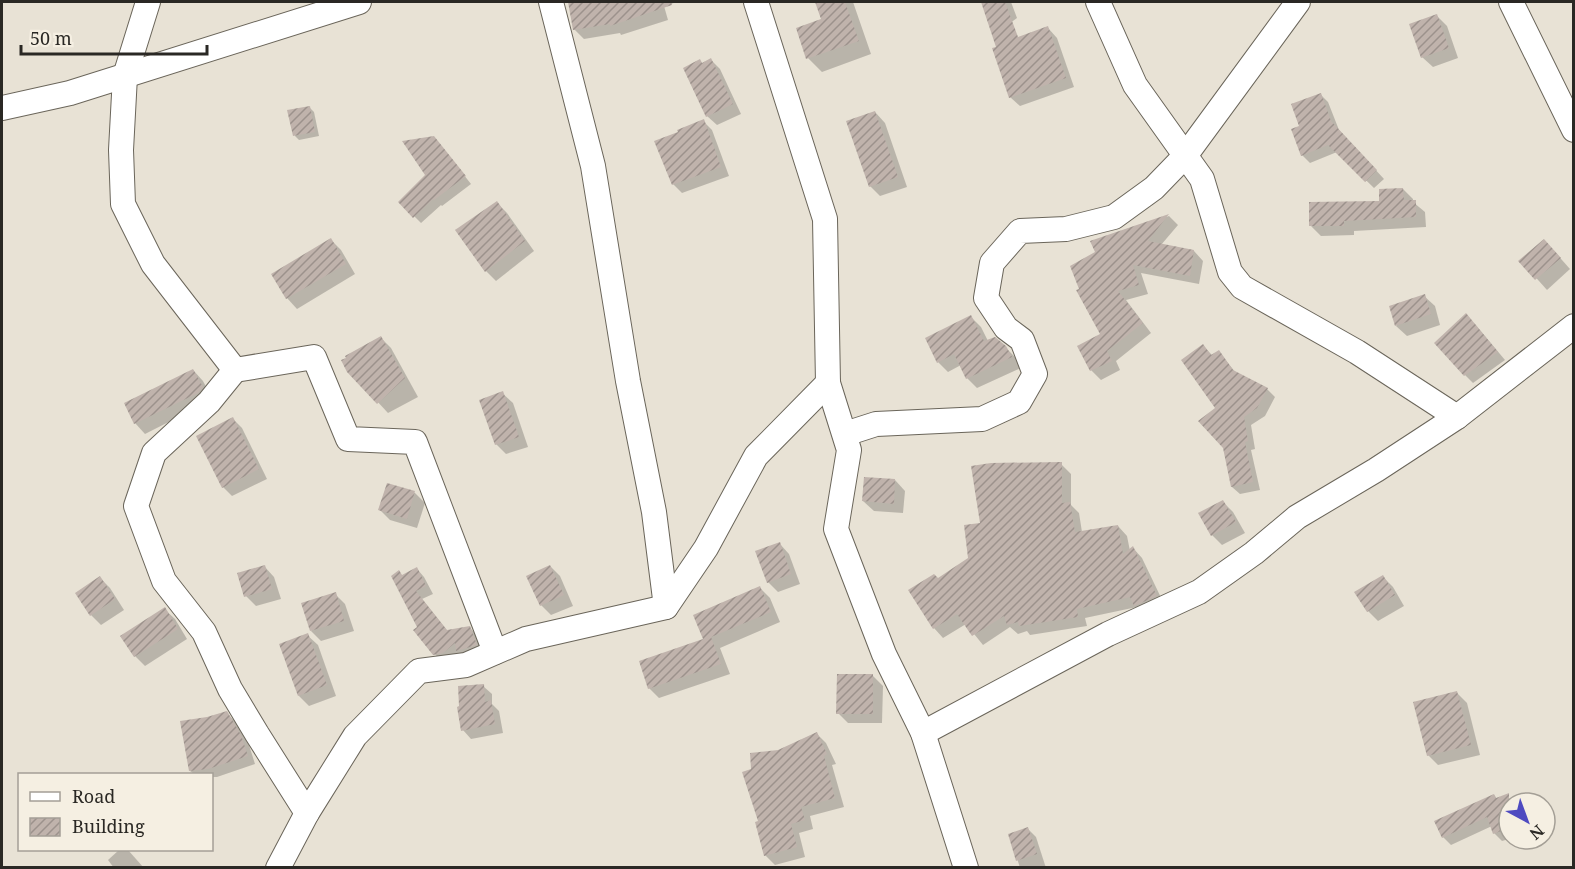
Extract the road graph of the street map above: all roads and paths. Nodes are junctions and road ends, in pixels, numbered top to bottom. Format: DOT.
graph roads {
  1 [pos="148,2"];
  2 [pos="355,2"];
  3 [pos="551,2"];
  4 [pos="756,2"];
  5 [pos="1098,2"];
  6 [pos="1298,2"];
  7 [pos="1511,2"];
  8 [pos="124,76"];
  9 [pos="2,108"];
  10 [pos="1574,130"];
  11 [pos="1185,156"];
  12 [pos="1574,326"];
  13 [pos="235,370"];
  14 [pos="828,383"];
  15 [pos="1456,417"];
  16 [pos="844,434"];
  17 [pos="666,607"];
  18 [pos="495,652"];
  19 [pos="923,733"];
  20 [pos="307,813"];
  21 [pos="278,867"];
  22 [pos="966,867"];
  1 -- 8 [label="street"];
  2 -- 8 [label="street"];
  3 -- 17 [label="street"];
  4 -- 14 [label="street"];
  5 -- 11 [label="street"];
  6 -- 11 [label="street"];
  7 -- 10 [label="street"];
  8 -- 9 [label="street"];
  8 -- 13 [label="street"];
  11 -- 15 [label="street"];
  11 -- 16 [label="street"];
  12 -- 15 [label="street"];
  13 -- 18 [label="street"];
  13 -- 20 [label="street"];
  14 -- 16 [label="street"];
  14 -- 17 [label="street"];
  15 -- 19 [label="street"];
  16 -- 19 [label="street"];
  17 -- 18 [label="street"];
  18 -- 20 [label="street"];
  19 -- 22 [label="street"];
  20 -- 21 [label="street"];
}
